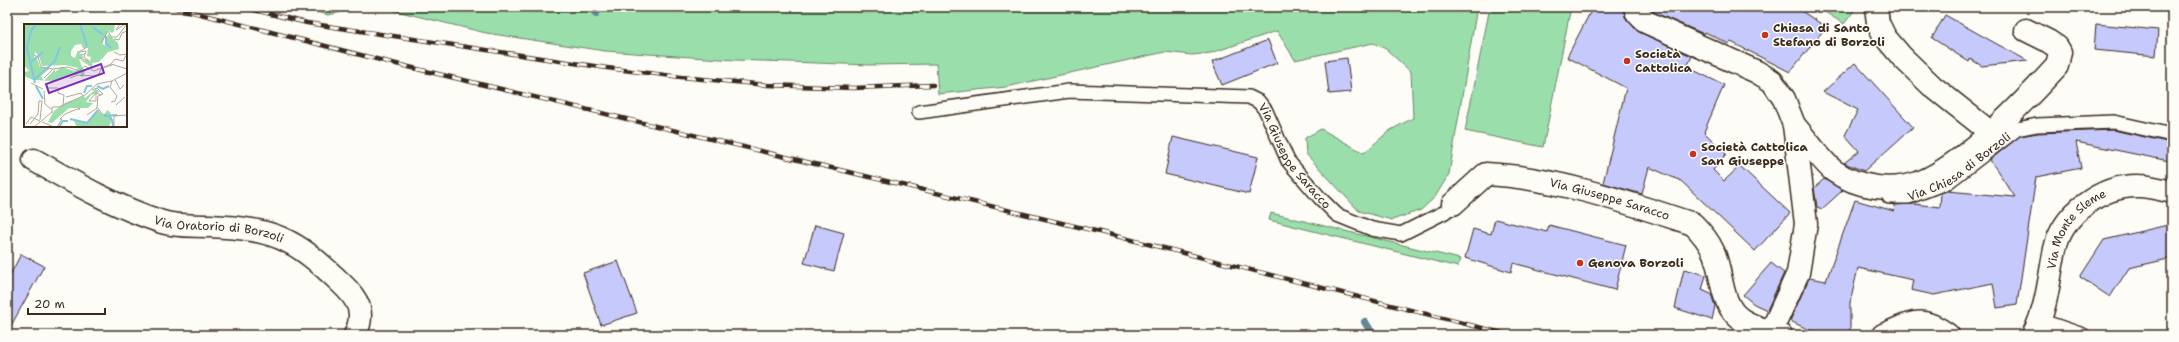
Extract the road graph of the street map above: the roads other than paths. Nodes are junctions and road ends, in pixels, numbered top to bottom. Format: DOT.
graph roads {
  1 [pos="1635,7"];
  2 [pos="1876,7"];
  3 [pos="2026,30"];
  4 [pos="919,112"];
  5 [pos="1794,125"];
  6 [pos="1990,132"];
  7 [pos="2172,135"];
  8 [pos="34,160"];
  9 [pos="1833,171"];
  10 [pos="2172,192"];
  11 [pos="1452,204"];
  12 [pos="2036,328"];
  13 [pos="1776,333"];
  14 [pos="355,335"];
  15 [pos="1883,335"];
  16 [pos="1948,335"];
  17 [pos="2083,335"];
  1 -- 5 [label="street"];
  2 -- 6 [label="street"];
  3 -- 6 [label="street"];
  4 -- 11 [label="lane, Via Giuseppe Saracco"];
  5 -- 9 [label="street, Via Chiesa di Borzoli"];
  5 -- 13 [label="street"];
  6 -- 9 [label="street"];
  7 -- 9 [label="lane, Via Chiesa di Borzoli"];
  8 -- 14 [label="street, Via Oratorio di Borzoli"];
  10 -- 12 [label="street, Via Monte Sleme"];
  11 -- 13 [label="street, Via Giuseppe Saracco"];
  12 -- 17 [label="lane"];
  15 -- 16 [label="street"];
}
